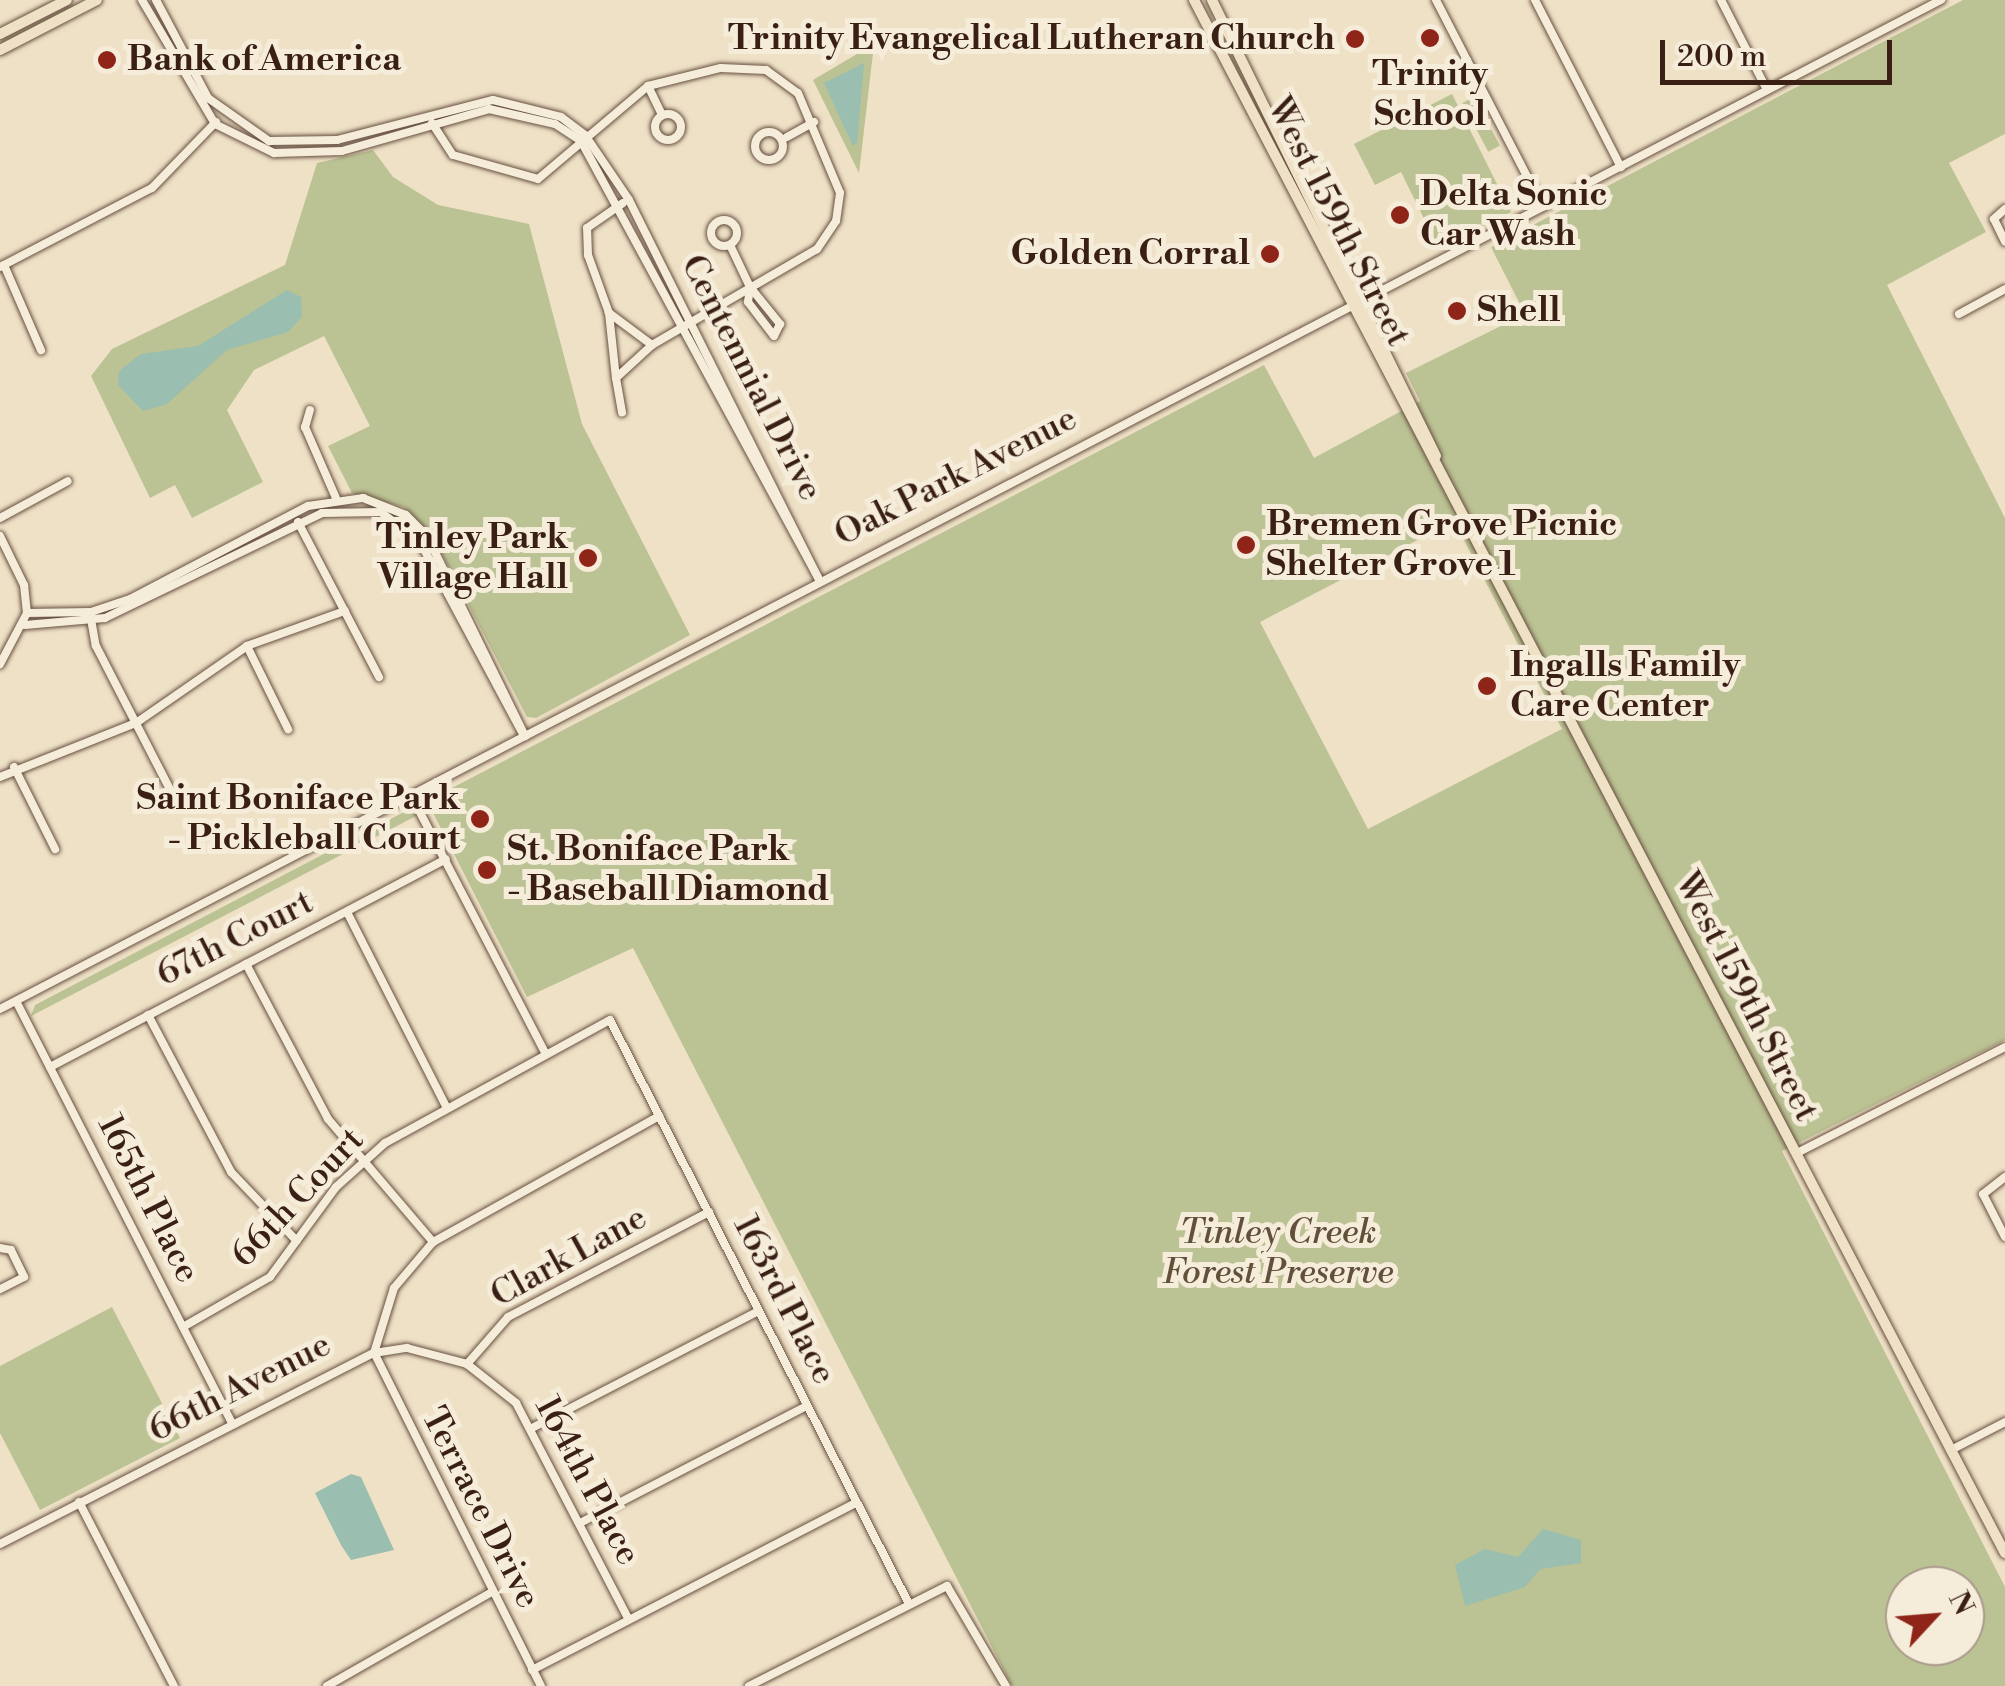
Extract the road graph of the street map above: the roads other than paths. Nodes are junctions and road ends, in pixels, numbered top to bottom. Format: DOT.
graph roads {
  1 [pos="67,0"];
  2 [pos="97,0"];
  3 [pos="142,0"];
  4 [pos="156,0"];
  5 [pos="1194,0"];
  6 [pos="1212,0"];
  7 [pos="1436,0"];
  8 [pos="1535,0"];
  9 [pos="1721,0"];
  10 [pos="1941,0"];
  11 [pos="0,34"];
  12 [pos="0,50"];
  13 [pos="648,86"];
  14 [pos="1767,90"];
  15 [pos="222,115"];
  16 [pos="662,115"];
  17 [pos="814,122"];
  18 [pos="432,123"];
  19 [pos="215,124"];
  20 [pos="786,137"];
  21 [pos="583,138"];
  22 [pos="1622,167"];
  23 [pos="625,202"];
  24 [pos="1543,207"];
  25 [pos="2005,208"];
  26 [pos="2005,242"];
  27 [pos="730,245"];
  28 [pos="2,266"];
  29 [pos="750,287"];
  30 [pos="2005,290"];
  31 [pos="1363,301"];
  32 [pos="1351,307"];
  33 [pos="609,313"];
  34 [pos="1959,314"];
  35 [pos="686,322"];
  36 [pos="652,345"];
  37 [pos="42,350"];
  38 [pos="616,378"];
  39 [pos="310,410"];
  40 [pos="622,412"];
  41 [pos="1439,466"];
  42 [pos="68,481"];
  43 [pos="336,498"];
  44 [pos="294,514"];
  45 [pos="0,518"];
  46 [pos="300,524"];
  47 [pos="0,536"];
  48 [pos="435,560"];
  49 [pos="819,579"];
  50 [pos="166,581"];
  51 [pos="170,591"];
  52 [pos="344,611"];
  53 [pos="27,613"];
  54 [pos="91,617"];
  55 [pos="24,624"];
  56 [pos="247,646"];
  57 [pos="0,664"];
  58 [pos="379,678"];
  59 [pos="136,723"];
  60 [pos="288,729"];
  61 [pos="525,736"];
  62 [pos="14,767"];
  63 [pos="0,776"];
  64 [pos="171,790"];
  65 [pos="412,797"];
  66 [pos="55,849"];
  67 [pos="446,860"];
  68 [pos="346,912"];
  69 [pos="246,964"];
  70 [pos="16,1000"];
  71 [pos="0,1009"];
  72 [pos="148,1015"];
  73 [pos="610,1020"];
  74 [pos="2005,1047"];
  75 [pos="546,1054"];
  76 [pos="50,1067"];
  77 [pos="446,1106"];
  78 [pos="659,1116"];
  79 [pos="1796,1153"];
  80 [pos="361,1160"];
  81 [pos="2005,1177"];
  82 [pos="709,1212"];
  83 [pos="2005,1237"];
  84 [pos="298,1241"];
  85 [pos="433,1242"];
  86 [pos="0,1248"];
  87 [pos="0,1290"];
  88 [pos="759,1312"];
  89 [pos="183,1327"];
  90 [pos="374,1352"];
  91 [pos="467,1364"];
  92 [pos="807,1406"];
  93 [pos="2005,1422"];
  94 [pos="232,1423"];
  95 [pos="532,1428"];
  96 [pos="1952,1450"];
  97 [pos="79,1502"];
  98 [pos="856,1503"];
  99 [pos="580,1523"];
  100 [pos="0,1544"];
  101 [pos="2005,1553"];
  102 [pos="492,1592"];
  103 [pos="909,1604"];
  104 [pos="628,1618"];
  105 [pos="532,1670"];
  106 [pos="174,1686"];
  107 [pos="327,1686"];
  108 [pos="541,1686"];
  109 [pos="750,1686"];
  110 [pos="1006,1686"];
  1 -- 11 [label="main road"];
  2 -- 12 [label="main road"];
  3 -- 19 [label="street"];
  4 -- 15 [label="street"];
  5 -- 32 [label="main road, West 159th Street"];
  6 -- 31 [label="main road, West 159th Street"];
  7 -- 24 [label="street"];
  8 -- 22 [label="street"];
  9 -- 14 [label="street"];
  10 -- 14 [label="street, Oak Park Avenue"];
  13 -- 16 [label="street"];
  13 -- 17 [label="street"];
  13 -- 21 [label="street"];
  14 -- 22 [label="street, Oak Park Avenue"];
  15 -- 19 [label="street"];
  15 -- 21 [label="street, Centennial Drive"];
  17 -- 20 [label="street"];
  17 -- 29 [label="street"];
  18 -- 19 [label="street"];
  18 -- 21 [label="street"];
  18 -- 21 [label="street"];
  19 -- 28 [label="street"];
  20 -- 20 [label="street"];
  21 -- 23 [label="street, Centennial Drive"];
  22 -- 24 [label="street, Oak Park Avenue"];
  23 -- 33 [label="street"];
  23 -- 35 [label="street, Centennial Drive"];
  24 -- 31 [label="street, Oak Park Avenue"];
  25 -- 26 [label="street"];
  27 -- 29 [label="street"];
  28 -- 37 [label="street"];
  29 -- 29 [label="street"];
  29 -- 35 [label="street"];
  30 -- 34 [label="street"];
  31 -- 32 [label="street, Oak Park Avenue"];
  31 -- 41 [label="main road, West 159th Street"];
  32 -- 41 [label="main road, West 159th Street"];
  32 -- 49 [label="street, Oak Park Avenue"];
  33 -- 36 [label="street"];
  33 -- 38 [label="street"];
  35 -- 36 [label="street"];
  35 -- 49 [label="street, Centennial Drive"];
  36 -- 38 [label="street"];
  38 -- 40 [label="street"];
  39 -- 43 [label="street"];
  41 -- 79 [label="main road, West 159th Street"];
  42 -- 45 [label="street"];
  43 -- 44 [label="street"];
  43 -- 48 [label="street"];
  44 -- 46 [label="street"];
  44 -- 50 [label="street"];
  46 -- 48 [label="street"];
  46 -- 51 [label="street"];
  46 -- 52 [label="street"];
  47 -- 53 [label="street"];
  48 -- 61 [label="street"];
  49 -- 61 [label="street, Oak Park Avenue"];
  50 -- 51 [label="street"];
  50 -- 54 [label="street"];
  51 -- 54 [label="street"];
  52 -- 56 [label="street"];
  52 -- 58 [label="street"];
  53 -- 54 [label="street"];
  53 -- 55 [label="street"];
  54 -- 55 [label="street"];
  54 -- 59 [label="street"];
  55 -- 57 [label="street"];
  56 -- 59 [label="street"];
  56 -- 60 [label="street"];
  59 -- 62 [label="street"];
  59 -- 64 [label="street"];
  61 -- 65 [label="street, Oak Park Avenue"];
  62 -- 63 [label="street"];
  62 -- 66 [label="street"];
  65 -- 67 [label="street"];
  65 -- 70 [label="street, Oak Park Avenue"];
  67 -- 68 [label="street, 67th Court"];
  67 -- 75 [label="street"];
  68 -- 69 [label="street, 67th Court"];
  68 -- 77 [label="street"];
  69 -- 72 [label="street, 67th Court"];
  69 -- 80 [label="street"];
  70 -- 71 [label="street, Oak Park Avenue"];
  70 -- 76 [label="street, 165th Place"];
  72 -- 76 [label="street, 67th Court"];
  72 -- 84 [label="street"];
  73 -- 75 [label="street, 66th Court"];
  73 -- 78 [label="street, 163rd Place"];
  74 -- 79 [label="street"];
  75 -- 77 [label="street, 66th Court"];
  76 -- 89 [label="street, 165th Place"];
  77 -- 80 [label="street, 66th Court"];
  78 -- 82 [label="street, 163rd Place"];
  78 -- 85 [label="street, 66th Avenue"];
  79 -- 96 [label="main road, West 159th Street"];
  80 -- 84 [label="street, 66th Court"];
  80 -- 85 [label="street"];
  81 -- 83 [label="street"];
  82 -- 88 [label="street, 163rd Place"];
  82 -- 91 [label="street, Clark Lane"];
  84 -- 89 [label="street, 66th Court"];
  85 -- 90 [label="street, 66th Avenue"];
  86 -- 87 [label="street"];
  88 -- 92 [label="street, 163rd Place"];
  88 -- 95 [label="street"];
  89 -- 94 [label="street, 165th Place"];
  90 -- 91 [label="street, 164th Place"];
  90 -- 94 [label="street, 66th Avenue"];
  90 -- 102 [label="street, Terrace Drive"];
  91 -- 95 [label="street, 164th Place"];
  92 -- 98 [label="street, 163rd Place"];
  92 -- 99 [label="street"];
  93 -- 96 [label="street"];
  94 -- 97 [label="street, 66th Avenue"];
  95 -- 99 [label="street, 164th Place"];
  96 -- 101 [label="main road, West 159th Street"];
  97 -- 100 [label="street, 66th Avenue"];
  97 -- 106 [label="street"];
  98 -- 103 [label="street, 163rd Place"];
  98 -- 104 [label="street"];
  99 -- 104 [label="street, 164th Place"];
  102 -- 105 [label="street, Terrace Drive"];
  102 -- 107 [label="street"];
  103 -- 109 [label="street"];
  103 -- 110 [label="street"];
  104 -- 105 [label="street"];
  105 -- 108 [label="street, Terrace Drive"];
}
